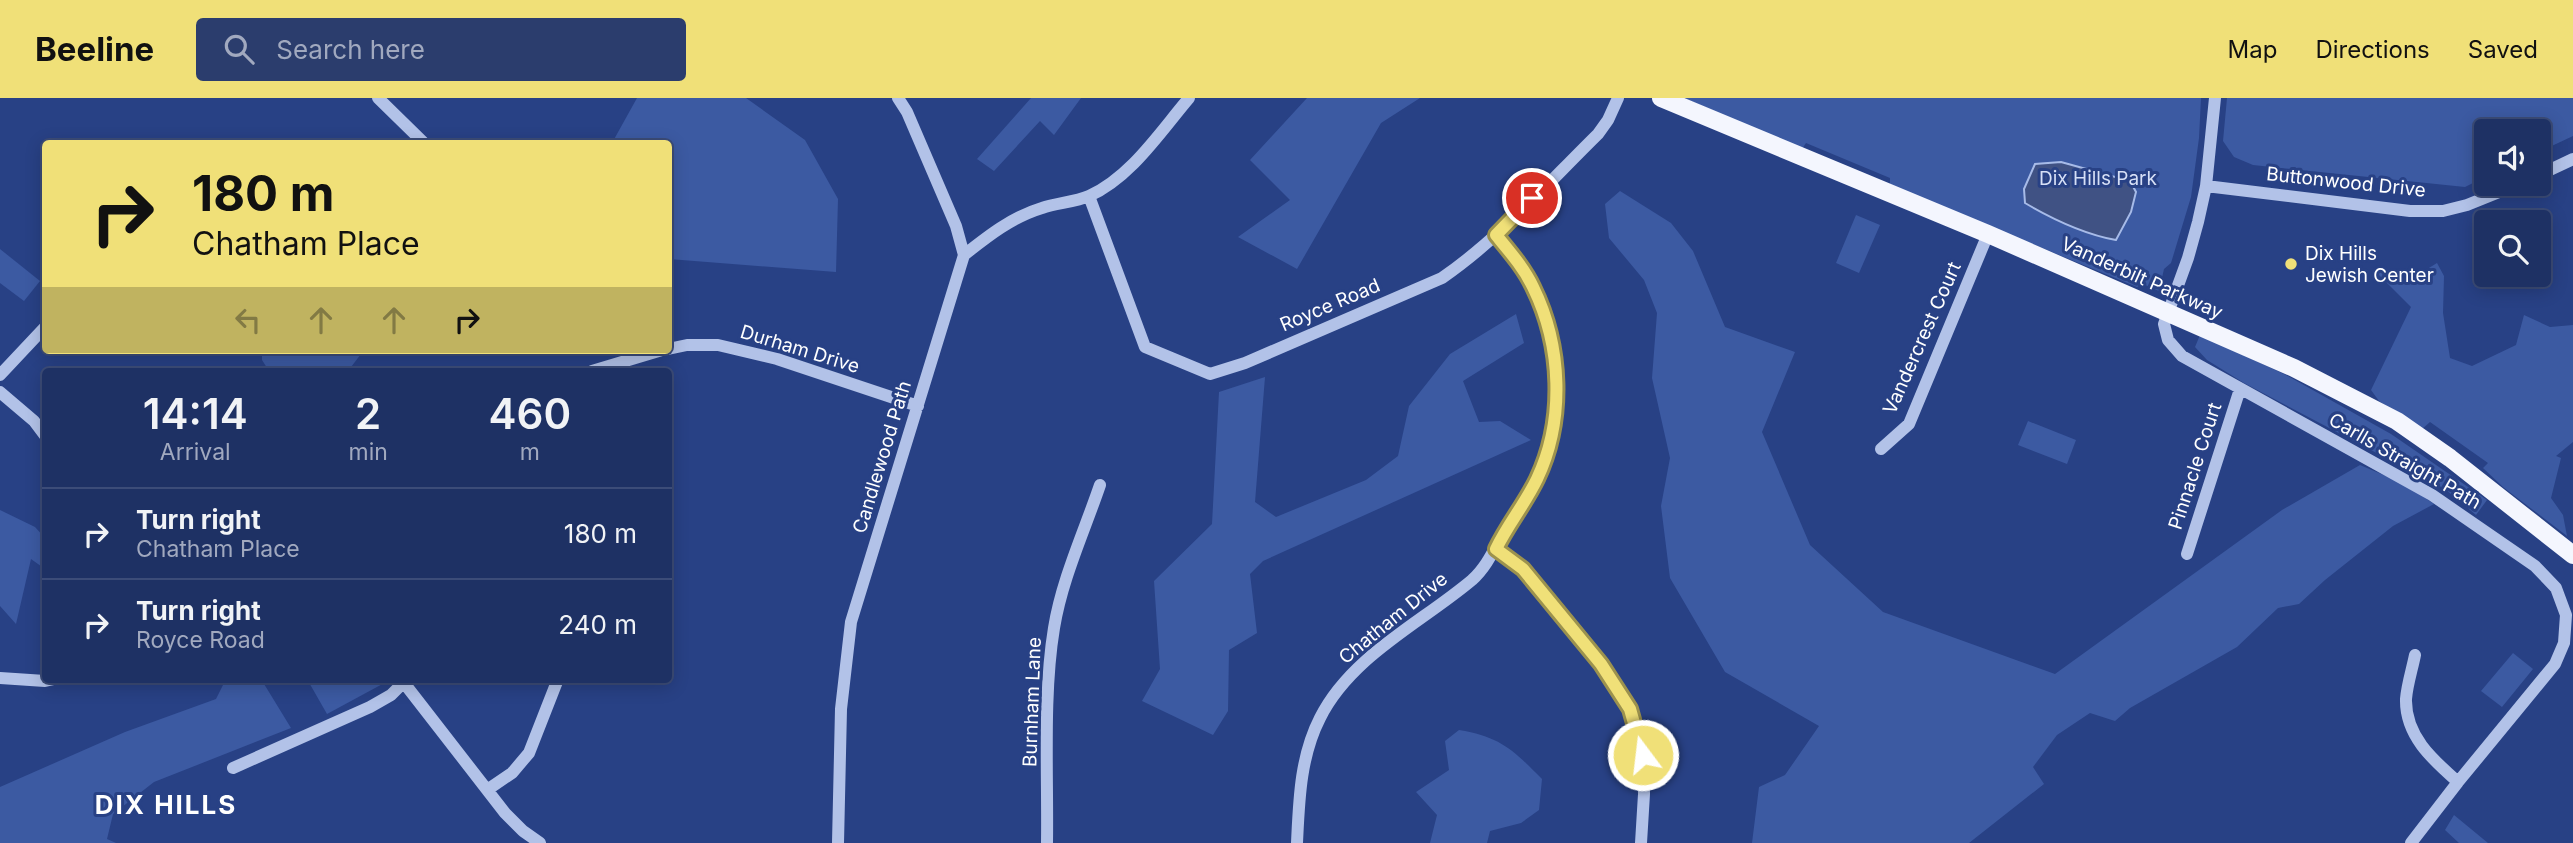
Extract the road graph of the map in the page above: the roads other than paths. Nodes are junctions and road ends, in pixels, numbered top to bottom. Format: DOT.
graph roads {
  1 [pos="378,98"];
  2 [pos="898,98"];
  3 [pos="1189,98"];
  4 [pos="1618,98"];
  5 [pos="1661,98"];
  6 [pos="2215,98"];
  7 [pos="421,140"];
  8 [pos="2573,159"];
  9 [pos="2551,169"];
  10 [pos="2206,186"];
  11 [pos="1089,196"];
  12 [pos="2489,196"];
  13 [pos="1988,234"];
  14 [pos="1496,235"];
  15 [pos="964,255"];
  16 [pos="2169,313"];
  17 [pos="42,330"];
  18 [pos="672,348"];
  19 [pos="649,354"];
  20 [pos="602,368"];
  21 [pos="0,375"];
  22 [pos="2240,389"];
  23 [pos="0,391"];
  24 [pos="918,406"];
  25 [pos="42,432"];
  26 [pos="1881,449"];
  27 [pos="1100,485"];
  28 [pos="1496,549"];
  29 [pos="2188,554"];
  30 [pos="2573,555"];
  31 [pos="2415,655"];
  32 [pos="0,677"];
  33 [pos="42,681"];
  34 [pos="400,683"];
  35 [pos="404,683"];
  36 [pos="556,683"];
  37 [pos="233,768"];
  38 [pos="2458,782"];
  39 [pos="487,790"];
  40 [pos="540,843"];
  41 [pos="838,843"];
  42 [pos="1047,843"];
  43 [pos="1297,843"];
  44 [pos="1641,843"];
  45 [pos="2411,843"];
  1 -- 7 [label="street"];
  2 -- 15 [label="street"];
  3 -- 11 [label="street"];
  4 -- 14 [label="street, Royce Road"];
  5 -- 13 [label="main road, Vanderbilt Parkway"];
  6 -- 10 [label="street"];
  8 -- 9 [label="street"];
  10 -- 12 [label="street, Buttonwood Drive"];
  10 -- 16 [label="street"];
  11 -- 14 [label="street, Royce Road"];
  11 -- 15 [label="street"];
  13 -- 16 [label="main road, Vanderbilt Parkway"];
  13 -- 26 [label="street, Vandercrest Court"];
  14 -- 28 [label="street, Chatham Drive"];
  15 -- 24 [label="street, Candlewood Path"];
  16 -- 22 [label="street, Carlls Straight Path"];
  16 -- 30 [label="main road, Vanderbilt Parkway"];
  17 -- 21 [label="street"];
  18 -- 24 [label="street, Durham Drive"];
  19 -- 20 [label="street"];
  22 -- 29 [label="street, Pinnacle Court"];
  22 -- 38 [label="street, Carlls Straight Path"];
  23 -- 25 [label="street"];
  24 -- 41 [label="street, Candlewood Path"];
  27 -- 42 [label="street, Burnham Lane"];
  28 -- 43 [label="street, Chatham Drive"];
  28 -- 44 [label="street"];
  31 -- 38 [label="street"];
  32 -- 33 [label="street"];
  34 -- 37 [label="street"];
  35 -- 39 [label="street"];
  36 -- 39 [label="street"];
  38 -- 45 [label="street, Carlls Straight Path"];
  39 -- 40 [label="street"];
}
